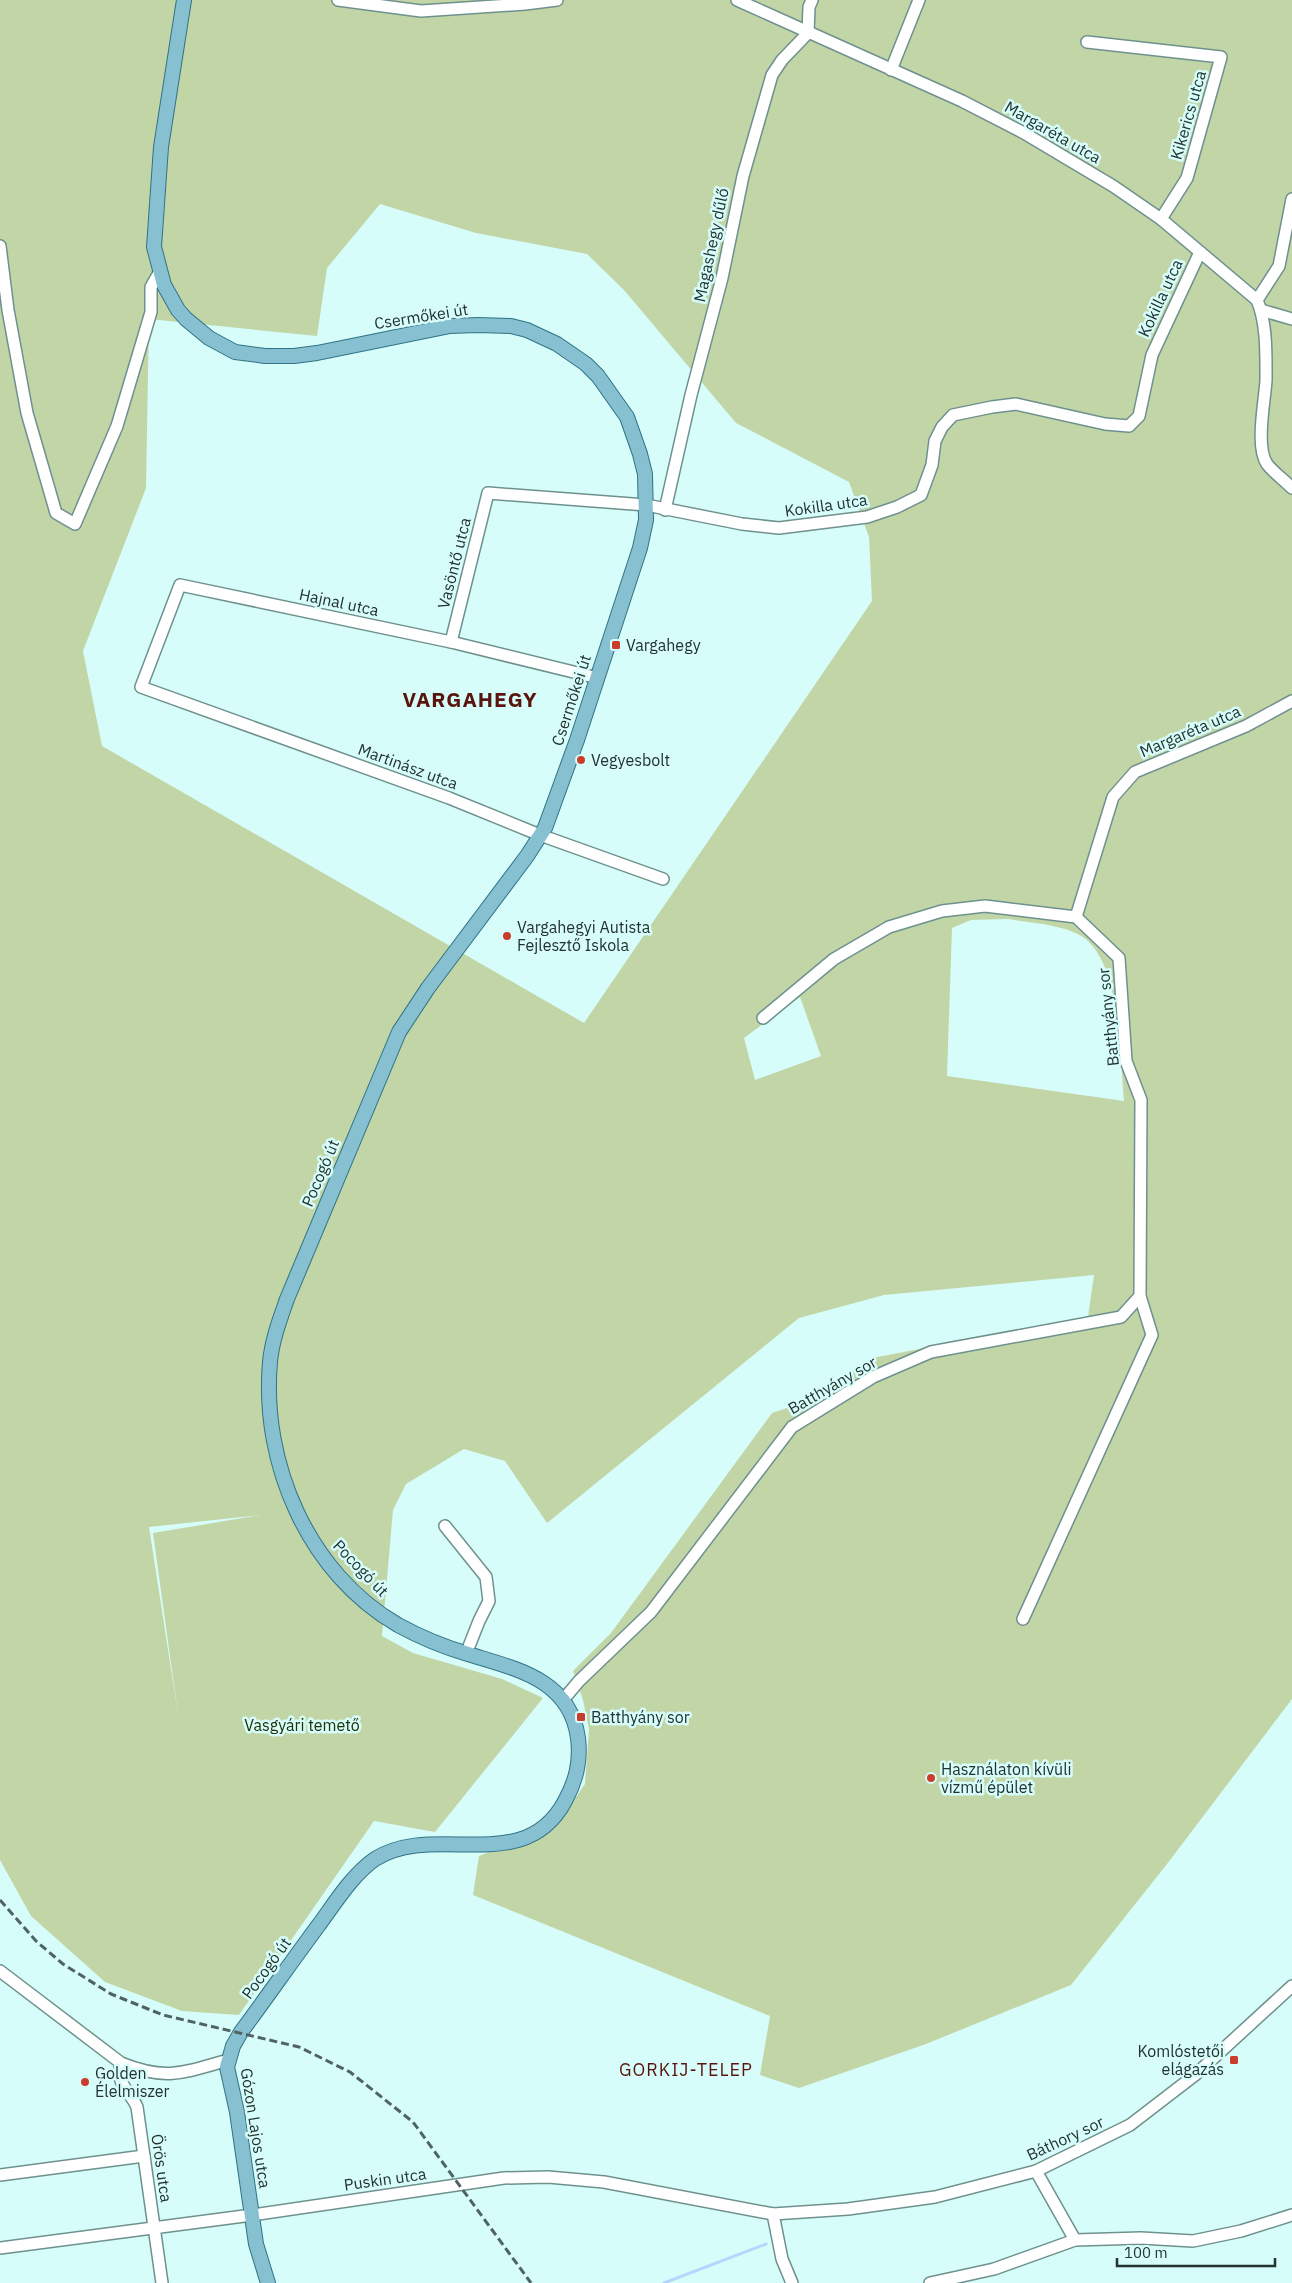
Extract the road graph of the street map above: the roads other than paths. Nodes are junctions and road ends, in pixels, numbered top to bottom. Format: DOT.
graph roads {
  1 [pos="184,0"];
  2 [pos="338,0"];
  3 [pos="557,0"];
  4 [pos="737,0"];
  5 [pos="812,0"];
  6 [pos="919,0"];
  7 [pos="808,33"];
  8 [pos="1087,42"];
  9 [pos="891,70"];
  10 [pos="1292,199"];
  11 [pos="1161,219"];
  12 [pos="0,246"];
  13 [pos="1200,252"];
  14 [pos="159,273"];
  15 [pos="1259,305"];
  16 [pos="1292,319"];
  17 [pos="1292,488"];
  18 [pos="488,492"];
  19 [pos="646,505"];
  20 [pos="665,510"];
  21 [pos="451,642"];
  22 [pos="598,678"];
  23 [pos="141,687"];
  24 [pos="1292,701"];
  25 [pos="540,835"];
  26 [pos="664,879"];
  27 [pos="1076,917"];
  28 [pos="476,925"];
  29 [pos="763,1018"];
  30 [pos="1140,1296"];
  31 [pos="446,1526"];
  32 [pos="1023,1619"];
  33 [pos="466,1654"];
  34 [pos="563,1700"];
  35 [pos="0,1971"];
  36 [pos="1292,1986"];
  37 [pos="228,2060"];
  38 [pos="121,2063"];
  39 [pos="144,2156"];
  40 [pos="1036,2172"];
  41 [pos="0,2175"];
  42 [pos="773,2214"];
  43 [pos="252,2215"];
  44 [pos="1292,2215"];
  45 [pos="154,2229"];
  46 [pos="1075,2240"];
  47 [pos="0,2248"];
  48 [pos="162,2283"];
  49 [pos="268,2283"];
  50 [pos="792,2283"];
  51 [pos="930,2283"];
  1 -- 14 [label="main road, Csermőkei út"];
  2 -- 3 [label="street"];
  4 -- 7 [label="street, Margaréta utca"];
  5 -- 7 [label="street"];
  6 -- 9 [label="street"];
  7 -- 9 [label="street, Margaréta utca"];
  7 -- 20 [label="street, Magashegy dűlő"];
  8 -- 11 [label="street, Kikerics utca"];
  9 -- 11 [label="street, Margaréta utca"];
  10 -- 15 [label="street"];
  11 -- 13 [label="street, Margaréta utca"];
  12 -- 14 [label="street"];
  13 -- 15 [label="street, Margaréta utca"];
  13 -- 20 [label="street, Kokilla utca"];
  14 -- 19 [label="main road, Csermőkei út"];
  15 -- 16 [label="street"];
  15 -- 17 [label="street"];
  18 -- 19 [label="street, Kokilla utca"];
  18 -- 21 [label="street, Vasöntő utca"];
  19 -- 20 [label="street, Kokilla utca"];
  19 -- 22 [label="main road, Csermőkei út"];
  21 -- 22 [label="street, Hajnal utca"];
  21 -- 23 [label="street, Hajnal utca"];
  22 -- 25 [label="main road, Csermőkei út"];
  23 -- 25 [label="street, Martinász utca"];
  24 -- 27 [label="street, Margaréta utca"];
  25 -- 26 [label="street, Martinász utca"];
  25 -- 28 [label="main road, Csermőkei út"];
  27 -- 29 [label="street"];
  27 -- 30 [label="street, Batthyány sor"];
  28 -- 33 [label="main road, Pocogó út"];
  30 -- 32 [label="street, Batthyány sor"];
  30 -- 34 [label="street, Batthyány sor"];
  31 -- 33 [label="street"];
  33 -- 34 [label="main road, Pocogó út"];
  34 -- 37 [label="main road, Pocogó út"];
  35 -- 38 [label="street, Gózon Lajos utca"];
  36 -- 40 [label="street, Báthory sor"];
  37 -- 38 [label="street, Gózon Lajos utca"];
  37 -- 43 [label="main road, Gózon Lajos utca"];
  38 -- 39 [label="street, Örös utca"];
  39 -- 41 [label="street"];
  39 -- 45 [label="street, Örös utca"];
  40 -- 42 [label="street, Báthory sor"];
  40 -- 46 [label="street"];
  42 -- 43 [label="street, Puskin utca"];
  42 -- 50 [label="street"];
  43 -- 45 [label="street, Puskin utca"];
  43 -- 49 [label="main road, Gózon Lajos utca"];
  44 -- 46 [label="street"];
  45 -- 47 [label="street, Puskin utca"];
  45 -- 48 [label="street, Örös utca"];
  46 -- 51 [label="street"];
}
